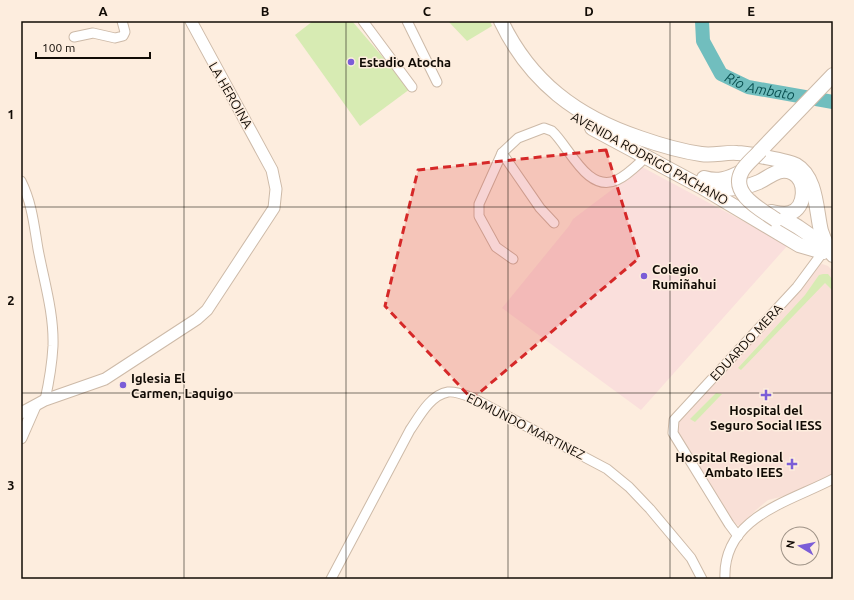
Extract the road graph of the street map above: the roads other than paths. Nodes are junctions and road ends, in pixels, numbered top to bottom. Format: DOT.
graph roads {
  1 [pos="122,21"];
  2 [pos="190,21"];
  3 [pos="407,21"];
  4 [pos="495,21"];
  5 [pos="501,21"];
  6 [pos="364,22"];
  7 [pos="74,37"];
  8 [pos="833,75"];
  9 [pos="437,82"];
  10 [pos="412,87"];
  11 [pos="622,132"];
  12 [pos="760,151"];
  13 [pos="502,153"];
  14 [pos="646,157"];
  15 [pos="741,172"];
  16 [pos="21,181"];
  17 [pos="700,186"];
  18 [pos="774,216"];
  19 [pos="554,223"];
  20 [pos="828,251"];
  21 [pos="513,259"];
  22 [pos="833,262"];
  23 [pos="45,400"];
  24 [pos="35,406"];
  25 [pos="21,413"];
  26 [pos="21,438"];
  27 [pos="833,478"];
  28 [pos="738,536"];
  29 [pos="331,579"];
  30 [pos="702,579"];
  31 [pos="725,579"];
  1 -- 7 [label="street"];
  2 -- 23 [label="street, LA HEROINA"];
  3 -- 9 [label="street"];
  4 -- 14 [label="main road, AVENIDA RODRIGO PACHANO"];
  5 -- 11 [label="main road, AVENIDA RODRIGO PACHANO"];
  6 -- 10 [label="street"];
  8 -- 12 [label="main road"];
  11 -- 15 [label="main road"];
  11 -- 20 [label="main road"];
  12 -- 15 [label="main road, bridge"];
  12 -- 18 [label="main road, bridge"];
  13 -- 14 [label="street"];
  13 -- 19 [label="street"];
  13 -- 21 [label="street"];
  14 -- 17 [label="main road, AVENIDA RODRIGO PACHANO"];
  15 -- 18 [label="main road, bridge"];
  16 -- 23 [label="street"];
  17 -- 18 [label="main road"];
  17 -- 20 [label="main road, AVENIDA RODRIGO PACHANO"];
  18 -- 20 [label="main road"];
  20 -- 22 [label="main road, AVENIDA RODRIGO PACHANO"];
  20 -- 28 [label="street, EDUARDO MERA"];
  23 -- 24 [label="street, LA HEROINA"];
  24 -- 25 [label="street, LA HEROINA"];
  24 -- 26 [label="street"];
  27 -- 28 [label="street"];
  28 -- 31 [label="street"];
  29 -- 30 [label="street, EDMUNDO MARTINEZ"];
}
